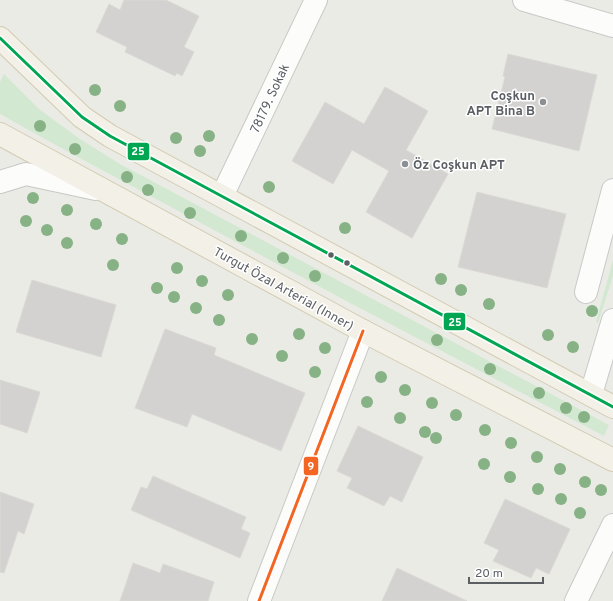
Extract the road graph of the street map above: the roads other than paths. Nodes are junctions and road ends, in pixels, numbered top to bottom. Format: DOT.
graph roads {
  1 [pos="316,0"];
  2 [pos="524,0"];
  3 [pos="613,26"];
  4 [pos="0,38"];
  5 [pos="0,134"];
  6 [pos="0,182"];
  7 [pos="613,190"];
  8 [pos="103,191"];
  9 [pos="222,196"];
  10 [pos="586,292"];
  11 [pos="613,320"];
  12 [pos="363,331"];
  13 [pos="591,394"];
  14 [pos="613,407"];
  15 [pos="613,460"];
  16 [pos="613,525"];
  17 [pos="259,601"];
  18 [pos="576,601"];
  1 -- 9 [label="street, 78179. Sokak"];
  2 -- 3 [label="street"];
  4 -- 9 [label="main road"];
  5 -- 8 [label="main road, Turgut Özal Arterial (Inner)"];
  6 -- 8 [label="street"];
  7 -- 10 [label="street"];
  8 -- 12 [label="main road, Turgut Özal Arterial (Inner)"];
  9 -- 13 [label="main road"];
  11 -- 13 [label="street"];
  12 -- 15 [label="main road, Turgut Özal Arterial (Inner)"];
  12 -- 17 [label="street"];
  13 -- 14 [label="main road"];
  16 -- 18 [label="street"];
}
